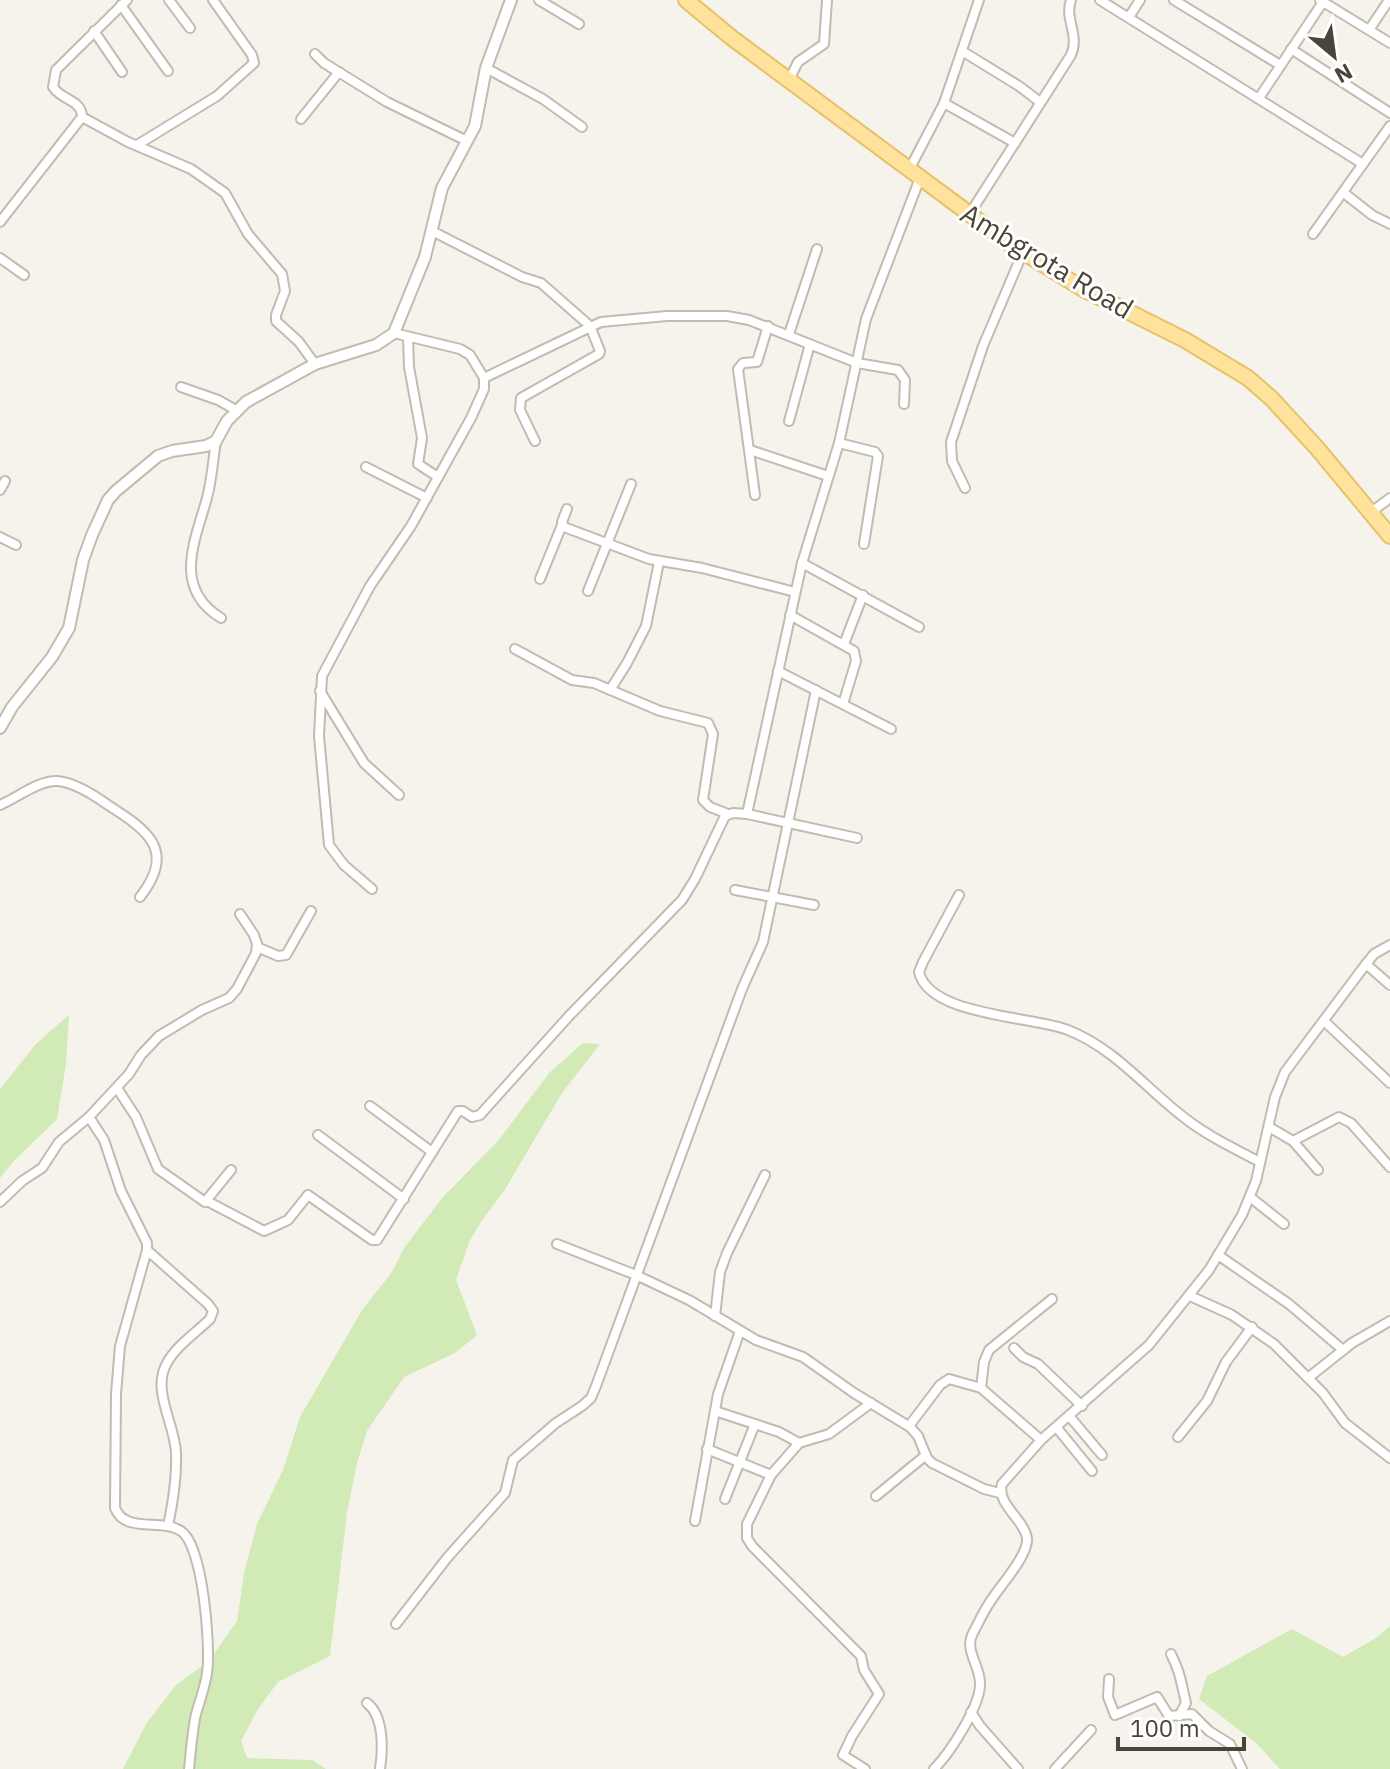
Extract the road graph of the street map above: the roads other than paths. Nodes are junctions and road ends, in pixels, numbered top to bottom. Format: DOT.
graph roads {
  1 [pos="169,0"];
  2 [pos="213,0"];
  3 [pos="511,0"];
  4 [pos="539,0"];
  5 [pos="686,0"];
  6 [pos="827,0"];
  7 [pos="979,0"];
  8 [pos="1071,0"];
  9 [pos="1100,0"];
  10 [pos="1140,0"];
  11 [pos="1174,0"];
  12 [pos="1389,0"];
  13 [pos="1322,1"];
  14 [pos="124,3"];
  15 [pos="1129,17"];
  16 [pos="579,24"];
  17 [pos="190,28"];
  18 [pos="1369,30"];
  19 [pos="94,31"];
  20 [pos="1390,43"];
  21 [pos="1291,49"];
  22 [pos="962,51"];
  23 [pos="315,54"];
  24 [pos="1280,65"];
  25 [pos="486,68"];
  26 [pos="168,71"];
  27 [pos="122,72"];
  28 [pos="339,72"];
  29 [pos="789,80"];
  30 [pos="1259,98"];
  31 [pos="1040,102"];
  32 [pos="944,103"];
  33 [pos="1390,113"];
  34 [pos="82,117"];
  35 [pos="301,119"];
  36 [pos="1390,126"];
  37 [pos="582,127"];
  38 [pos="467,141"];
  39 [pos="1015,143"];
  40 [pos="137,145"];
  41 [pos="1363,164"];
  42 [pos="914,174"];
  43 [pos="1344,193"];
  44 [pos="968,215"];
  45 [pos="0,222"];
  46 [pos="1390,224"];
  47 [pos="432,231"];
  48 [pos="1313,234"];
  49 [pos="817,249"];
  50 [pos="1023,252"];
  51 [pos="0,258"];
  52 [pos="24,275"];
  53 [pos="590,326"];
  54 [pos="768,326"];
  55 [pos="394,333"];
  56 [pos="789,334"];
  57 [pos="408,337"];
  58 [pos="810,344"];
  59 [pos="857,363"];
  60 [pos="315,364"];
  61 [pos="484,378"];
  62 [pos="181,387"];
  63 [pos="904,404"];
  64 [pos="236,410"];
  65 [pos="789,421"];
  66 [pos="216,441"];
  67 [pos="535,441"];
  68 [pos="839,443"];
  69 [pos="750,450"];
  70 [pos="366,467"];
  71 [pos="828,476"];
  72 [pos="438,477"];
  73 [pos="5,481"];
  74 [pos="631,484"];
  75 [pos="965,488"];
  76 [pos="0,490"];
  77 [pos="755,495"];
  78 [pos="427,498"];
  79 [pos="1390,498"];
  80 [pos="567,509"];
  81 [pos="1369,513"];
  82 [pos="562,525"];
  83 [pos="1390,536"];
  84 [pos="0,537"];
  85 [pos="607,544"];
  86 [pos="864,544"];
  87 [pos="16,545"];
  88 [pos="659,562"];
  89 [pos="802,563"];
  90 [pos="540,579"];
  91 [pos="588,591"];
  92 [pos="795,592"];
  93 [pos="863,595"];
  94 [pos="790,615"];
  95 [pos="221,618"];
  96 [pos="919,627"];
  97 [pos="844,644"];
  98 [pos="515,649"];
  99 [pos="778,671"];
  100 [pos="320,690"];
  101 [pos="610,690"];
  102 [pos="816,690"];
  103 [pos="843,704"];
  104 [pos="0,728"];
  105 [pos="891,729"];
  106 [pos="399,795"];
  107 [pos="0,805"];
  108 [pos="728,814"];
  109 [pos="747,814"];
  110 [pos="788,824"];
  111 [pos="857,838"];
  112 [pos="372,889"];
  113 [pos="735,890"];
  114 [pos="959,895"];
  115 [pos="140,897"];
  116 [pos="772,898"];
  117 [pos="814,905"];
  118 [pos="311,911"];
  119 [pos="240,914"];
  120 [pos="257,947"];
  121 [pos="1389,948"];
  122 [pos="1366,964"];
  123 [pos="1390,985"];
  124 [pos="1324,1021"];
  125 [pos="1390,1083"];
  126 [pos="117,1088"];
  127 [pos="370,1106"];
  128 [pos="89,1117"];
  129 [pos="1269,1127"];
  130 [pos="318,1135"];
  131 [pos="1293,1141"];
  132 [pos="432,1152"];
  133 [pos="1260,1162"];
  134 [pos="1390,1167"];
  135 [pos="231,1170"];
  136 [pos="1318,1170"];
  137 [pos="765,1175"];
  138 [pos="1250,1197"];
  139 [pos="404,1199"];
  140 [pos="207,1201"];
  141 [pos="0,1202"];
  142 [pos="1284,1224"];
  143 [pos="557,1244"];
  144 [pos="147,1250"];
  145 [pos="1218,1255"];
  146 [pos="636,1275"];
  147 [pos="1190,1296"];
  148 [pos="1052,1299"];
  149 [pos="715,1316"];
  150 [pos="1390,1321"];
  151 [pos="1252,1327"];
  152 [pos="740,1331"];
  153 [pos="1014,1348"];
  154 [pos="1343,1350"];
  155 [pos="1308,1378"];
  156 [pos="981,1388"];
  157 [pos="871,1403"];
  158 [pos="1082,1406"];
  159 [pos="715,1411"];
  160 [pos="1070,1417"];
  161 [pos="755,1424"];
  162 [pos="909,1426"];
  163 [pos="1057,1428"];
  164 [pos="1178,1437"];
  165 [pos="1041,1440"];
  166 [pos="799,1443"];
  167 [pos="707,1449"];
  168 [pos="926,1455"];
  169 [pos="1102,1455"];
  170 [pos="1390,1458"];
  171 [pos="738,1462"];
  172 [pos="1092,1471"];
  173 [pos="771,1475"];
  174 [pos="1000,1493"];
  175 [pos="876,1496"];
  176 [pos="725,1499"];
  177 [pos="695,1521"];
  178 [pos="168,1526"];
  179 [pos="396,1624"];
  180 [pos="1171,1654"];
  181 [pos="1109,1679"];
  182 [pos="367,1703"];
  183 [pos="971,1712"];
  184 [pos="1179,1716"];
  185 [pos="1091,1730"];
  186 [pos="941,1761"];
  187 [pos="189,1769"];
  188 [pos="380,1769"];
  189 [pos="865,1769"];
  190 [pos="934,1769"];
  191 [pos="950,1769"];
  192 [pos="1018,1769"];
  193 [pos="1055,1769"];
  194 [pos="1242,1769"];
  1 -- 17 [label="street"];
  2 -- 40 [label="street"];
  3 -- 25 [label="street"];
  4 -- 16 [label="street"];
  5 -- 29 [label="main road, Ambgrota Road"];
  6 -- 29 [label="street"];
  7 -- 22 [label="street"];
  8 -- 31 [label="street"];
  9 -- 15 [label="street"];
  10 -- 15 [label="street"];
  11 -- 24 [label="street"];
  12 -- 18 [label="street"];
  13 -- 18 [label="street"];
  13 -- 21 [label="street"];
  14 -- 19 [label="street"];
  14 -- 26 [label="street"];
  15 -- 30 [label="street"];
  18 -- 20 [label="street"];
  19 -- 27 [label="street"];
  19 -- 34 [label="street"];
  21 -- 24 [label="street"];
  21 -- 33 [label="street"];
  22 -- 31 [label="street"];
  22 -- 32 [label="street"];
  23 -- 28 [label="street"];
  24 -- 30 [label="street"];
  25 -- 37 [label="street"];
  25 -- 38 [label="street"];
  28 -- 35 [label="street"];
  28 -- 38 [label="street"];
  29 -- 42 [label="main road, Ambgrota Road"];
  30 -- 41 [label="street"];
  31 -- 39 [label="street"];
  32 -- 39 [label="street"];
  32 -- 42 [label="street"];
  34 -- 40 [label="street"];
  34 -- 45 [label="street"];
  36 -- 41 [label="street"];
  38 -- 47 [label="street"];
  39 -- 44 [label="street"];
  40 -- 60 [label="street"];
  41 -- 43 [label="street"];
  42 -- 44 [label="main road, Ambgrota Road"];
  42 -- 59 [label="street"];
  43 -- 46 [label="street"];
  43 -- 48 [label="street"];
  44 -- 50 [label="main road, Ambgrota Road"];
  47 -- 53 [label="street"];
  47 -- 55 [label="street"];
  49 -- 56 [label="street"];
  50 -- 75 [label="street"];
  50 -- 81 [label="main road, Ambgrota Road"];
  51 -- 52 [label="street"];
  53 -- 54 [label="street"];
  53 -- 61 [label="street"];
  53 -- 67 [label="street"];
  54 -- 56 [label="street"];
  54 -- 69 [label="street"];
  55 -- 57 [label="street"];
  55 -- 60 [label="street"];
  56 -- 58 [label="street"];
  57 -- 61 [label="street"];
  57 -- 72 [label="street"];
  58 -- 59 [label="street"];
  58 -- 65 [label="street"];
  59 -- 63 [label="street"];
  59 -- 68 [label="street"];
  60 -- 64 [label="street"];
  61 -- 72 [label="street"];
  62 -- 64 [label="street"];
  64 -- 66 [label="street"];
  66 -- 95 [label="street"];
  66 -- 104 [label="street"];
  68 -- 71 [label="street"];
  68 -- 86 [label="street"];
  69 -- 71 [label="street"];
  69 -- 77 [label="street"];
  70 -- 78 [label="street"];
  71 -- 89 [label="street"];
  72 -- 78 [label="street"];
  73 -- 76 [label="street"];
  74 -- 85 [label="street"];
  78 -- 100 [label="street"];
  79 -- 81 [label="street"];
  80 -- 82 [label="street"];
  81 -- 83 [label="main road, Ambgrota Road"];
  82 -- 85 [label="street"];
  82 -- 90 [label="street"];
  84 -- 87 [label="street"];
  85 -- 88 [label="street"];
  85 -- 91 [label="street"];
  88 -- 92 [label="street"];
  88 -- 101 [label="street"];
  89 -- 92 [label="street"];
  89 -- 93 [label="street"];
  92 -- 94 [label="street"];
  93 -- 96 [label="street"];
  93 -- 97 [label="street"];
  94 -- 97 [label="street"];
  94 -- 99 [label="street"];
  97 -- 103 [label="street"];
  98 -- 101 [label="street"];
  99 -- 102 [label="street"];
  99 -- 109 [label="street"];
  100 -- 106 [label="street"];
  100 -- 112 [label="street"];
  101 -- 108 [label="street"];
  102 -- 103 [label="street"];
  102 -- 110 [label="street"];
  103 -- 105 [label="street"];
  107 -- 115 [label="street"];
  108 -- 109 [label="street"];
  108 -- 132 [label="street"];
  109 -- 110 [label="street"];
  110 -- 111 [label="street"];
  110 -- 116 [label="street"];
  113 -- 116 [label="street"];
  114 -- 133 [label="street"];
  116 -- 117 [label="street"];
  116 -- 146 [label="street"];
  118 -- 120 [label="street"];
  119 -- 120 [label="street"];
  120 -- 126 [label="street"];
  121 -- 122 [label="street"];
  122 -- 123 [label="street"];
  122 -- 124 [label="street"];
  124 -- 125 [label="street"];
  124 -- 129 [label="street"];
  126 -- 128 [label="street"];
  126 -- 140 [label="street"];
  127 -- 132 [label="street"];
  128 -- 141 [label="street"];
  128 -- 144 [label="street"];
  129 -- 131 [label="street"];
  129 -- 133 [label="street"];
  130 -- 139 [label="street"];
  131 -- 134 [label="street"];
  131 -- 136 [label="street"];
  132 -- 139 [label="street"];
  133 -- 138 [label="street"];
  135 -- 140 [label="street"];
  137 -- 149 [label="street"];
  138 -- 142 [label="street"];
  138 -- 145 [label="street"];
  139 -- 140 [label="street"];
  143 -- 146 [label="street"];
  144 -- 178 [label="street"];
  144 -- 178 [label="street"];
  145 -- 147 [label="street"];
  145 -- 154 [label="street"];
  146 -- 149 [label="street"];
  146 -- 179 [label="street"];
  147 -- 151 [label="street"];
  147 -- 158 [label="street"];
  148 -- 156 [label="street"];
  149 -- 152 [label="street"];
  150 -- 154 [label="street"];
  151 -- 155 [label="street"];
  151 -- 164 [label="street"];
  152 -- 157 [label="street"];
  152 -- 159 [label="street"];
  153 -- 158 [label="street"];
  154 -- 155 [label="street"];
  155 -- 170 [label="street"];
  156 -- 162 [label="street"];
  156 -- 165 [label="street"];
  157 -- 162 [label="street"];
  157 -- 166 [label="street"];
  158 -- 160 [label="street"];
  159 -- 161 [label="street"];
  159 -- 167 [label="street"];
  160 -- 163 [label="street"];
  160 -- 169 [label="street"];
  161 -- 166 [label="street"];
  161 -- 171 [label="street"];
  162 -- 168 [label="street"];
  163 -- 165 [label="street"];
  163 -- 172 [label="street"];
  165 -- 174 [label="street"];
  166 -- 173 [label="street"];
  167 -- 171 [label="street"];
  167 -- 177 [label="street"];
  168 -- 174 [label="street"];
  168 -- 175 [label="street"];
  171 -- 173 [label="street"];
  171 -- 176 [label="street"];
  173 -- 189 [label="street"];
  174 -- 183 [label="street"];
  178 -- 187 [label="street"];
  180 -- 184 [label="street"];
  181 -- 184 [label="street"];
  182 -- 188 [label="street"];
  183 -- 186 [label="street"];
  183 -- 192 [label="street"];
  184 -- 194 [label="street"];
  185 -- 193 [label="street"];
  186 -- 190 [label="street"];
  186 -- 191 [label="street"];
}
